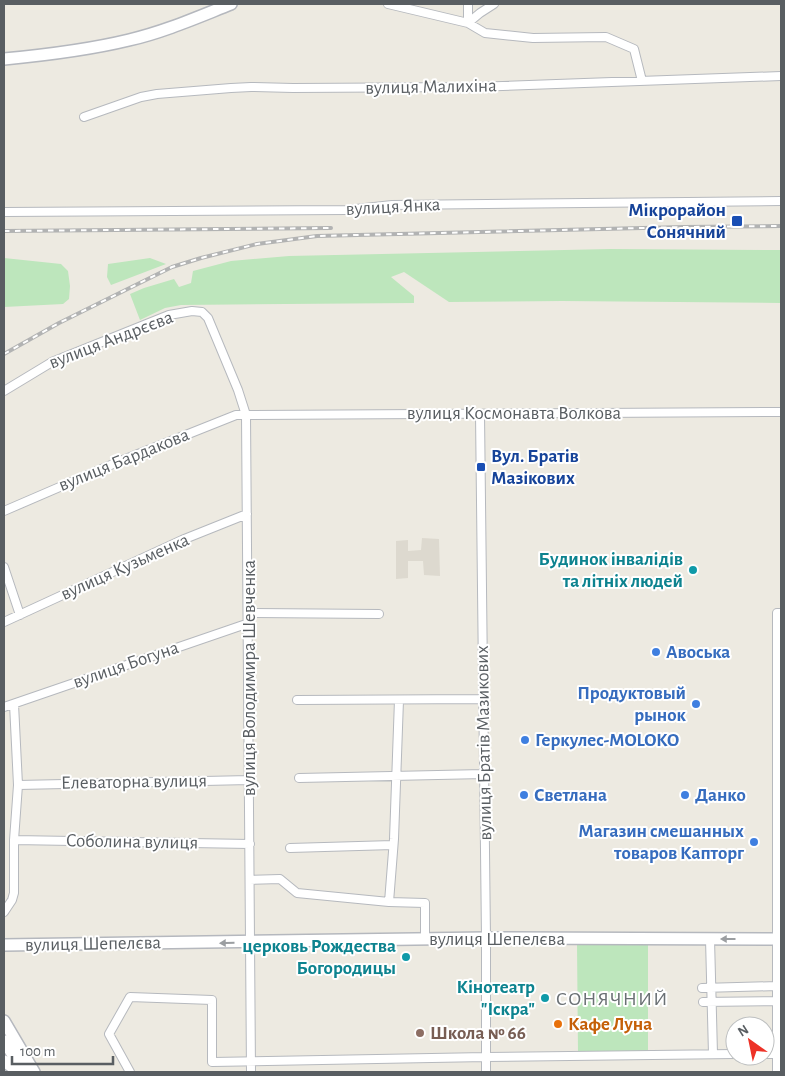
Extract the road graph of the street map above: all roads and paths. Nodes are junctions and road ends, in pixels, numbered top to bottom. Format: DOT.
graph roads {
  1 [pos="231,4"];
  2 [pos="388,4"];
  3 [pos="468,4"];
  4 [pos="494,4"];
  5 [pos="468,23"];
  6 [pos="4,59"];
  7 [pos="781,76"];
  8 [pos="642,81"];
  9 [pos="84,117"];
  10 [pos="781,201"];
  11 [pos="4,212"];
  12 [pos="4,391"];
  13 [pos="781,412"];
  14 [pos="246,414"];
  15 [pos="480,414"];
  16 [pos="4,510"];
  17 [pos="247,514"];
  18 [pos="4,567"];
  19 [pos="248,613"];
  20 [pos="779,613"];
  21 [pos="379,614"];
  22 [pos="20,615"];
  23 [pos="4,622"];
  24 [pos="248,623"];
  25 [pos="483,699"];
  26 [pos="297,700"];
  27 [pos="399,700"];
  28 [pos="14,704"];
  29 [pos="4,707"];
  30 [pos="484,774"];
  31 [pos="396,775"];
  32 [pos="299,778"];
  33 [pos="250,780"];
  34 [pos="18,785"];
  35 [pos="14,840"];
  36 [pos="250,844"];
  37 [pos="393,845"];
  38 [pos="290,848"];
  39 [pos="250,880"];
  40 [pos="389,902"];
  41 [pos="4,912"];
  42 [pos="486,938"];
  43 [pos="425,939"];
  44 [pos="710,939"];
  45 [pos="779,940"];
  46 [pos="251,942"];
  47 [pos="4,945"];
  48 [pos="777,986"];
  49 [pos="702,988"];
  50 [pos="711,988"];
  51 [pos="777,1001"];
  52 [pos="703,1002"];
  53 [pos="712,1002"];
  54 [pos="4,1021"];
  55 [pos="4,1041"];
  56 [pos="713,1054"];
  57 [pos="725,1054"];
  58 [pos="779,1054"];
  59 [pos="486,1057"];
  60 [pos="4,1061"];
  61 [pos="251,1061"];
  62 [pos="19,1072"];
  63 [pos="24,1072"];
  64 [pos="34,1072"];
  65 [pos="130,1072"];
  66 [pos="251,1072"];
  67 [pos="486,1072"];
  68 [pos="777,1072"];
  1 -- 6 [label="street"];
  2 -- 5 [label="street"];
  3 -- 5 [label="street"];
  4 -- 5 [label="street"];
  5 -- 8 [label="street"];
  7 -- 8 [label="street, вулиця Малихіна"];
  8 -- 9 [label="street, вулиця Малихіна"];
  10 -- 11 [label="street, вулиця Янка"];
  12 -- 14 [label="street, вулиця Андрєєва"];
  13 -- 15 [label="street, вулиця Космонавта Волкова"];
  14 -- 15 [label="street, вулиця Космонавта Волкова"];
  14 -- 16 [label="street, вулиця Бардакова"];
  14 -- 17 [label="street, вулиця Володимира Шевченка"];
  15 -- 25 [label="street, вулиця Братів Мазикових"];
  17 -- 19 [label="street, вулиця Володимира Шевченка"];
  17 -- 22 [label="street, вулиця Кузьменка"];
  18 -- 22 [label="street"];
  19 -- 21 [label="street"];
  19 -- 24 [label="street, вулиця Володимира Шевченка"];
  20 -- 45 [label="street"];
  22 -- 23 [label="street, вулиця Кузьменка"];
  24 -- 28 [label="street, вулиця Богуна"];
  24 -- 33 [label="street, вулиця Володимира Шевченка"];
  25 -- 27 [label="street"];
  25 -- 30 [label="street, вулиця Братів Мазикових"];
  26 -- 27 [label="street"];
  27 -- 31 [label="street"];
  28 -- 29 [label="street, вулиця Богуна"];
  28 -- 34 [label="street"];
  30 -- 31 [label="street"];
  30 -- 42 [label="street, вулиця Братів Мазикових"];
  31 -- 32 [label="street"];
  31 -- 37 [label="street"];
  33 -- 34 [label="street, Елеваторна вулиця"];
  33 -- 36 [label="street, вулиця Володимира Шевченка"];
  34 -- 35 [label="street"];
  35 -- 36 [label="street, Соболина вулиця"];
  35 -- 41 [label="street"];
  36 -- 39 [label="street, вулиця Володимира Шевченка"];
  37 -- 38 [label="street"];
  37 -- 40 [label="street"];
  39 -- 40 [label="street"];
  39 -- 46 [label="street, вулиця Володимира Шевченка"];
  40 -- 43 [label="street"];
  42 -- 43 [label="street, вулиця Шепелєва"];
  42 -- 44 [label="street, вулиця Шепелєва"];
  42 -- 59 [label="street, вулиця Братів Мазикових"];
  43 -- 46 [label="street, вулиця Шепелєва"];
  45 -- 44 [label="street, вулиця Шепелєва, one-way"];
  44 -- 50 [label="street"];
  45 -- 48 [label="street"];
  46 -- 47 [label="street, вулиця Шепелєва, one-way"];
  46 -- 61 [label="street, вулиця Володимира Шевченка"];
  48 -- 50 [label="street"];
  48 -- 51 [label="street"];
  49 -- 50 [label="street"];
  50 -- 53 [label="street"];
  51 -- 53 [label="street"];
  51 -- 58 [label="street"];
  52 -- 53 [label="street"];
  53 -- 56 [label="street"];
  54 -- 64 [label="street"];
  55 -- 63 [label="street"];
  56 -- 57 [label="street"];
  56 -- 59 [label="street"];
  58 -- 68 [label="street"];
  59 -- 61 [label="street"];
  59 -- 67 [label="street, вулиця Братів Мазикових"];
  60 -- 62 [label="street"];
  61 -- 65 [label="street"];
  61 -- 66 [label="street, вулиця Володимира Шевченка"];
}
